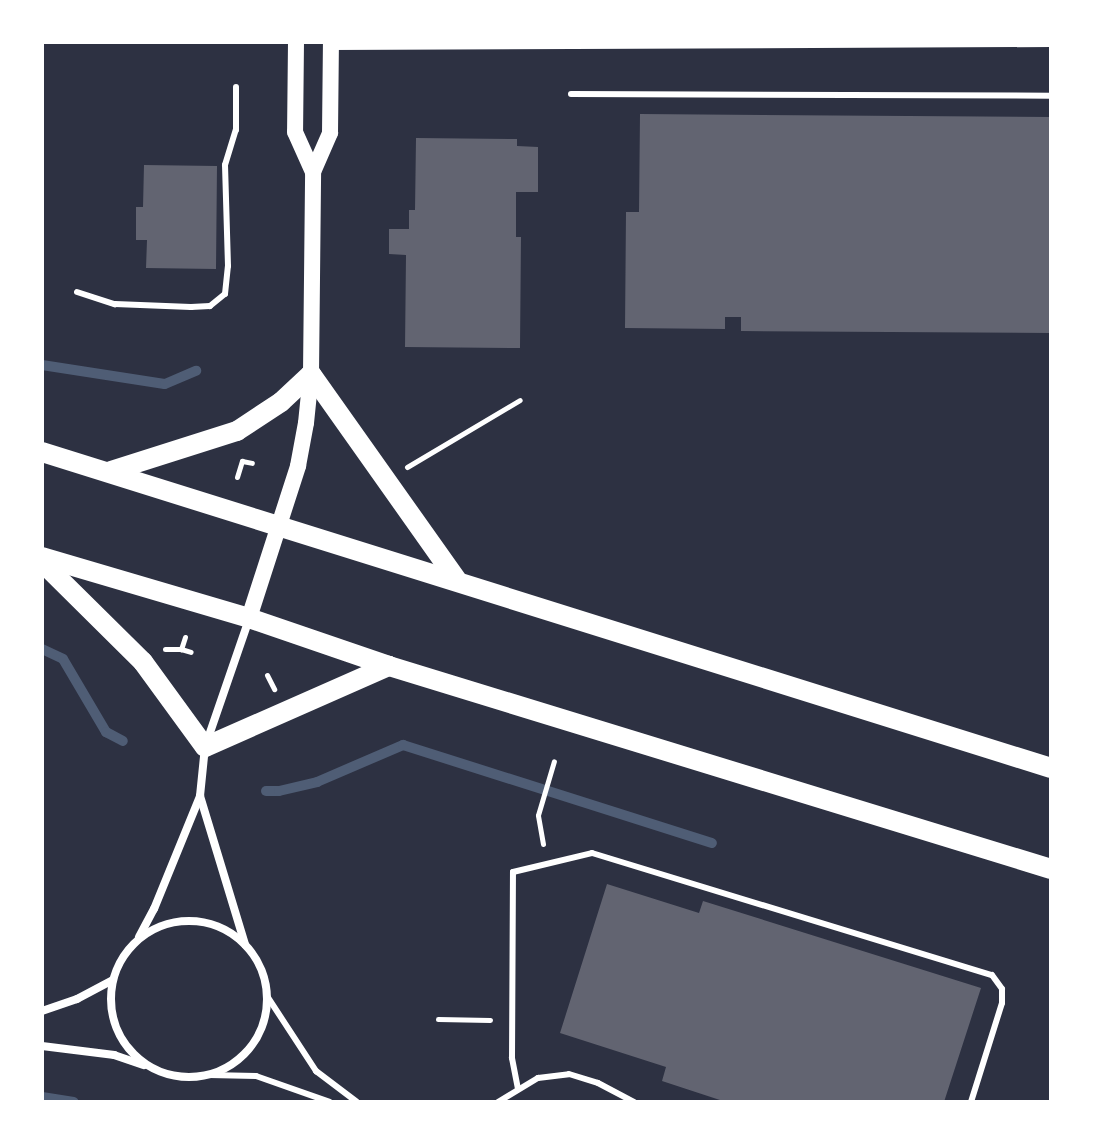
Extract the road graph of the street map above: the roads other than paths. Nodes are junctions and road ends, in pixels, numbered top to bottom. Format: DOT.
graph roads {
  1 [pos="296,42"];
  2 [pos="658,43"];
  3 [pos="877,43"];
  4 [pos="331,44"];
  5 [pos="1051,44"];
  6 [pos="236,87"];
  7 [pos="571,94"];
  8 [pos="1051,96"];
  9 [pos="313,172"];
  10 [pos="77,292"];
  11 [pos="311,374"];
  12 [pos="42,452"];
  13 [pos="111,471"];
  14 [pos="278,527"];
  15 [pos="42,560"];
  16 [pos="456,579"];
  17 [pos="249,618"];
  18 [pos="389,666"];
  19 [pos="205,747"];
  20 [pos="1051,768"];
  21 [pos="200,796"];
  22 [pos="1051,869"];
  23 [pos="138,938"];
  24 [pos="245,945"];
  25 [pos="112,980"];
  26 [pos="267,996"];
  27 [pos="42,1011"];
  28 [pos="42,1046"];
  29 [pos="152,1068"];
  30 [pos="209,1075"];
  31 [pos="518,1089"];
  32 [pos="330,1102"];
  33 [pos="357,1102"];
  34 [pos="498,1102"];
  35 [pos="634,1102"];
  36 [pos="971,1102"];
  1 -- 9 [label="main road"];
  2 -- 3 [label="lane"];
  2 -- 4 [label="lane"];
  3 -- 5 [label="lane"];
  4 -- 9 [label="main road"];
  6 -- 10 [label="lane"];
  7 -- 8 [label="lane"];
  9 -- 11 [label="main road"];
  11 -- 13 [label="main road"];
  11 -- 14 [label="main road"];
  11 -- 16 [label="main road"];
  12 -- 13 [label="main road"];
  13 -- 14 [label="main road"];
  14 -- 16 [label="main road"];
  14 -- 17 [label="main road"];
  15 -- 17 [label="main road"];
  15 -- 19 [label="main road"];
  16 -- 20 [label="main road"];
  17 -- 18 [label="main road"];
  17 -- 19 [label="street"];
  18 -- 19 [label="main road"];
  18 -- 22 [label="main road"];
  19 -- 21 [label="street"];
  21 -- 23 [label="street"];
  21 -- 24 [label="street"];
  23 -- 24 [label="street"];
  23 -- 25 [label="street"];
  24 -- 26 [label="street"];
  25 -- 27 [label="street"];
  25 -- 29 [label="street"];
  26 -- 30 [label="street"];
  26 -- 33 [label="lane"];
  28 -- 29 [label="street"];
  29 -- 30 [label="street"];
  30 -- 32 [label="lane"];
  31 -- 34 [label="lane"];
  31 -- 35 [label="lane"];
  31 -- 36 [label="lane"];
}
